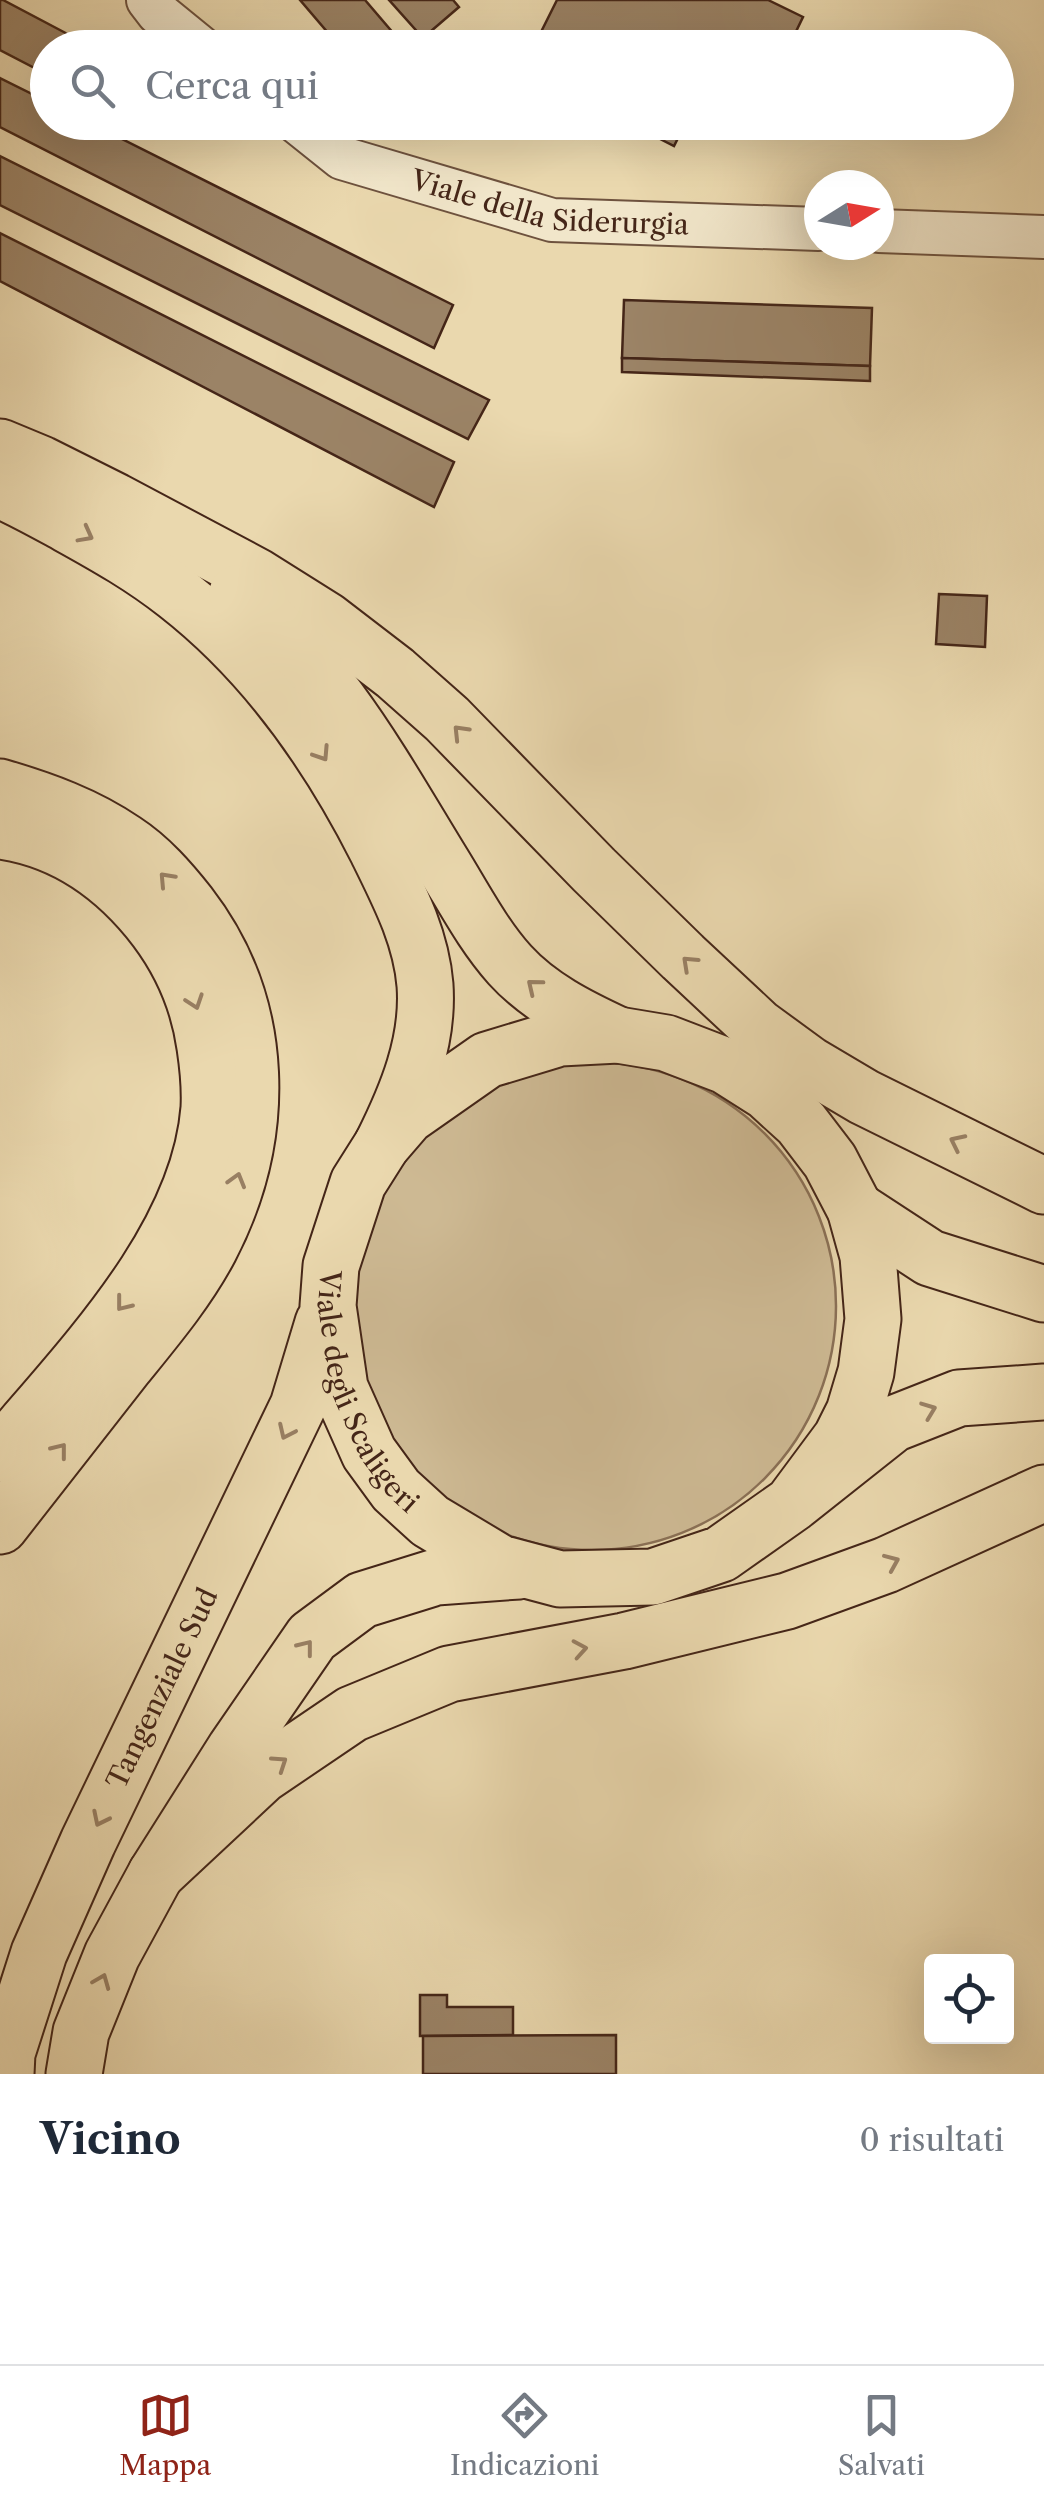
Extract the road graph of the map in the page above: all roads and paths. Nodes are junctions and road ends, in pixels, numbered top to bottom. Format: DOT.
graph roads {
  1 [pos="148,0"];
  2 [pos="179,30"];
  3 [pos="319,140"];
  4 [pos="804,228"];
  5 [pos="894,232"];
  6 [pos="1044,237"];
  7 [pos="0,447"];
  8 [pos="0,490"];
  9 [pos="115,500"];
  10 [pos="0,787"];
  11 [pos="0,830"];
  12 [pos="618,1035"];
  13 [pos="382,1145"];
  14 [pos="1044,1186"];
  15 [pos="855,1209"];
  16 [pos="1044,1294"];
  17 [pos="328,1306"];
  18 [pos="1044,1392"];
  19 [pos="0,1454"];
  20 [pos="1044,1493"];
  21 [pos="792,1504"];
  22 [pos="0,1526"];
  23 [pos="522,1570"];
  24 [pos="156,1874"];
  25 [pos="6,2074"];
  26 [pos="74,2074"];
  1 -- 2 [label="street"];
  3 -- 4 [label="street, Viale della Siderurgia"];
  5 -- 6 [label="street"];
  7 -- 9 [label="highway"];
  8 -- 13 [label="highway, one-way"];
  12 -- 9 [label="highway, one-way"];
  14 -- 9 [label="highway, one-way"];
  22 -- 10 [label="highway, one-way"];
  11 -- 19 [label="highway, one-way"];
  12 -- 13 [label="highway, Viale degli Scaligeri"];
  12 -- 15 [label="highway, Viale degli Scaligeri"];
  13 -- 17 [label="highway, Viale degli Scaligeri"];
  15 -- 16 [label="highway, Viale degli Scaligeri"];
  15 -- 21 [label="highway, Viale degli Scaligeri"];
  17 -- 23 [label="highway, Viale degli Scaligeri"];
  17 -- 25 [label="highway, Tangenziale Sud, one-way"];
  21 -- 18 [label="highway, Viale degli Scaligeri, one-way"];
  24 -- 20 [label="highway, one-way"];
  21 -- 23 [label="highway, Viale degli Scaligeri"];
  24 -- 23 [label="highway, one-way"];
  26 -- 24 [label="highway, one-way"];
}
